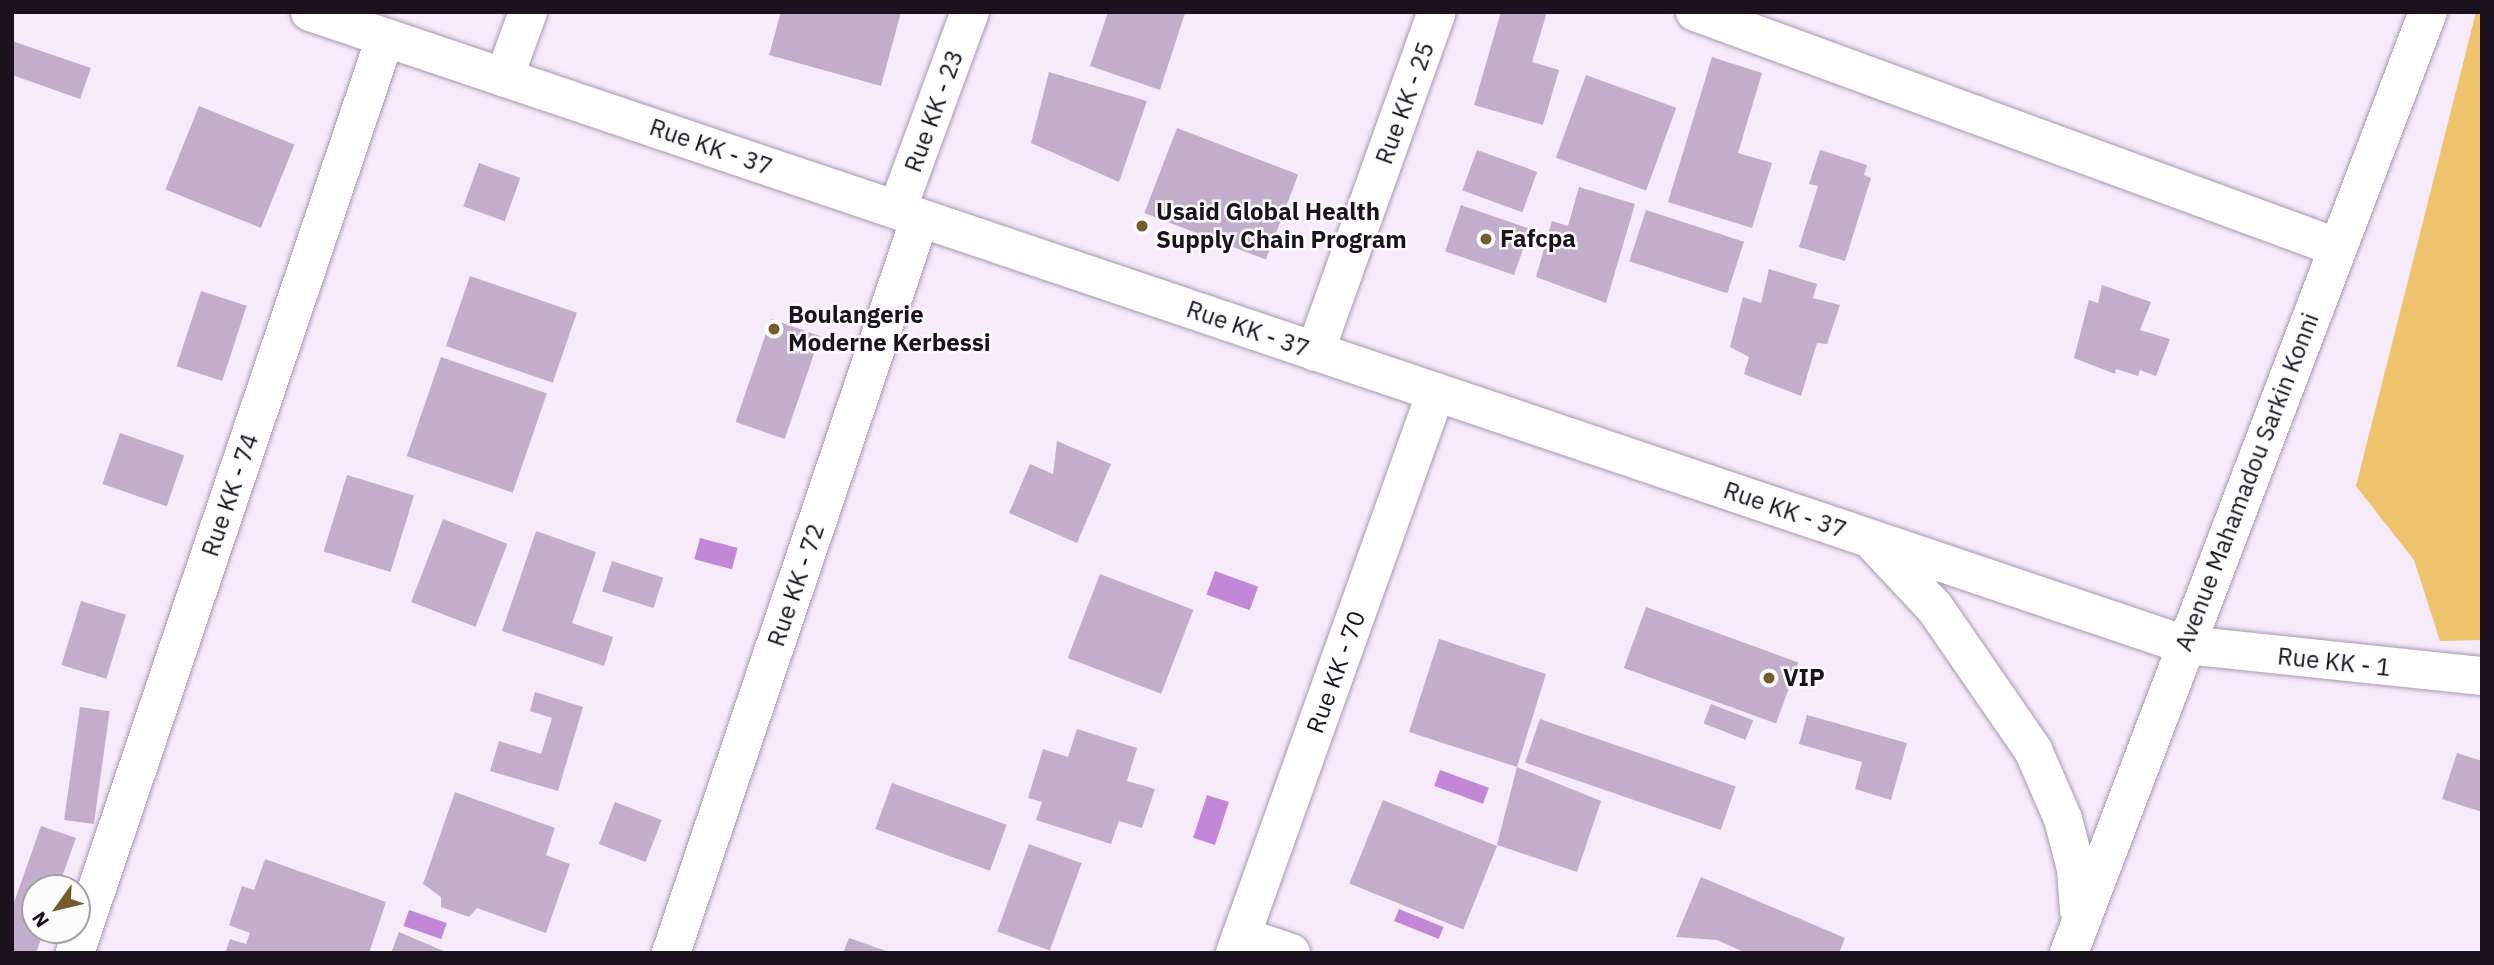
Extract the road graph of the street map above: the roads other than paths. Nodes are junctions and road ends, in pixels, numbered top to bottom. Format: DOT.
graph roads {
  1 [pos="310,12"];
  2 [pos="528,12"];
  3 [pos="970,12"];
  4 [pos="1437,12"];
  5 [pos="1695,12"];
  6 [pos="2428,12"];
  7 [pos="385,38"];
  8 [pos="504,78"];
  9 [pos="909,214"];
  10 [pos="2336,247"];
  11 [pos="1315,352"];
  12 [pos="1436,392"];
  13 [pos="1870,539"];
  14 [pos="2186,645"];
  15 [pos="2482,676"];
  16 [pos="2074,935"];
  17 [pos="1238,944"];
  18 [pos="75,953"];
  19 [pos="671,953"];
  20 [pos="1291,953"];
  1 -- 7 [label="street, Rue KK - 37"];
  2 -- 8 [label="street"];
  3 -- 9 [label="street, Rue KK - 23"];
  4 -- 11 [label="street, Rue KK - 25"];
  5 -- 10 [label="street"];
  6 -- 10 [label="street, Avenue Mahamadou Sarkin Konni"];
  7 -- 8 [label="street, Rue KK - 37"];
  7 -- 18 [label="street, Rue KK - 74"];
  8 -- 9 [label="street, Rue KK - 37"];
  9 -- 11 [label="street, Rue KK - 37"];
  9 -- 19 [label="street, Rue KK - 72"];
  10 -- 14 [label="street, Avenue Mahamadou Sarkin Konni"];
  11 -- 12 [label="street, Rue KK - 37"];
  12 -- 13 [label="street, Rue KK - 37"];
  12 -- 17 [label="street, Rue KK - 70"];
  13 -- 14 [label="street, Rue KK - 37"];
  13 -- 16 [label="street"];
  14 -- 15 [label="street, Rue KK - 1"];
  14 -- 16 [label="street, Avenue Mahamadou Sarkin Konni"];
  17 -- 20 [label="street"];
}
